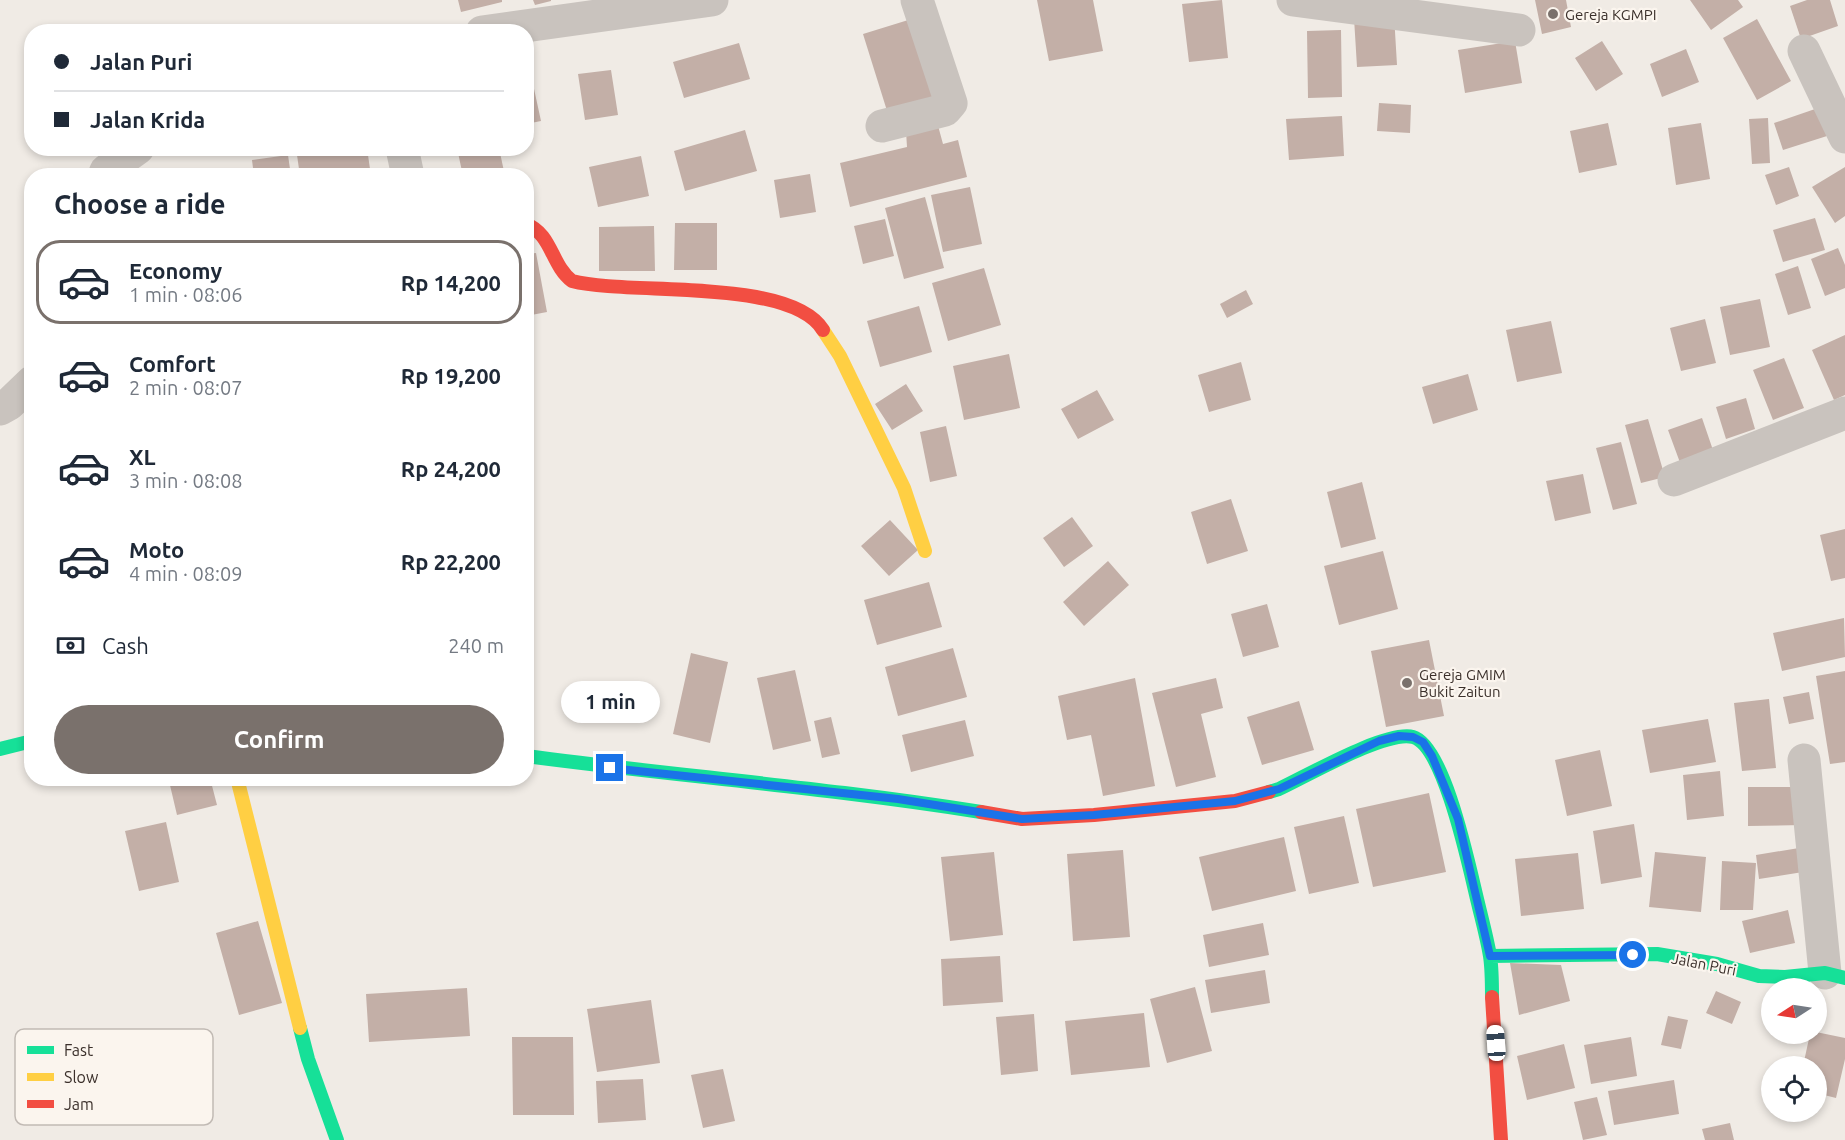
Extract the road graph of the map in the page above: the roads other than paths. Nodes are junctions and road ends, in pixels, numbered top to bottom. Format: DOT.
graph roads {
  1 [pos="712,0"];
  2 [pos="916,0"];
  3 [pos="1293,0"];
  4 [pos="605,8"];
  5 [pos="1418,8"];
  6 [pos="523,24"];
  7 [pos="1519,30"];
  8 [pos="1804,51"];
  9 [pos="882,126"];
  10 [pos="1845,137"];
  11 [pos="127,156"];
  12 [pos="110,168"];
  13 [pos="534,226"];
  14 [pos="24,390"];
  15 [pos="0,409"];
  16 [pos="1845,413"];
  17 [pos="1674,480"];
  18 [pos="926,551"];
  19 [pos="24,743"];
  20 [pos="0,749"];
  21 [pos="534,757"];
  22 [pos="1804,760"];
  23 [pos="239,786"];
  24 [pos="1490,956"];
  25 [pos="1835,976"];
  26 [pos="337,1140"];
  27 [pos="1501,1140"];
  1 -- 4 [label="street"];
  2 -- 9 [label="street"];
  3 -- 5 [label="street"];
  4 -- 6 [label="street"];
  5 -- 7 [label="street"];
  8 -- 10 [label="street"];
  11 -- 12 [label="street"];
  13 -- 18 [label="street"];
  14 -- 15 [label="street"];
  16 -- 17 [label="street"];
  19 -- 20 [label="street"];
  21 -- 24 [label="street"];
  22 -- 25 [label="street"];
  23 -- 26 [label="street"];
  24 -- 25 [label="street, Jalan Puri"];
  24 -- 27 [label="street"];
}
